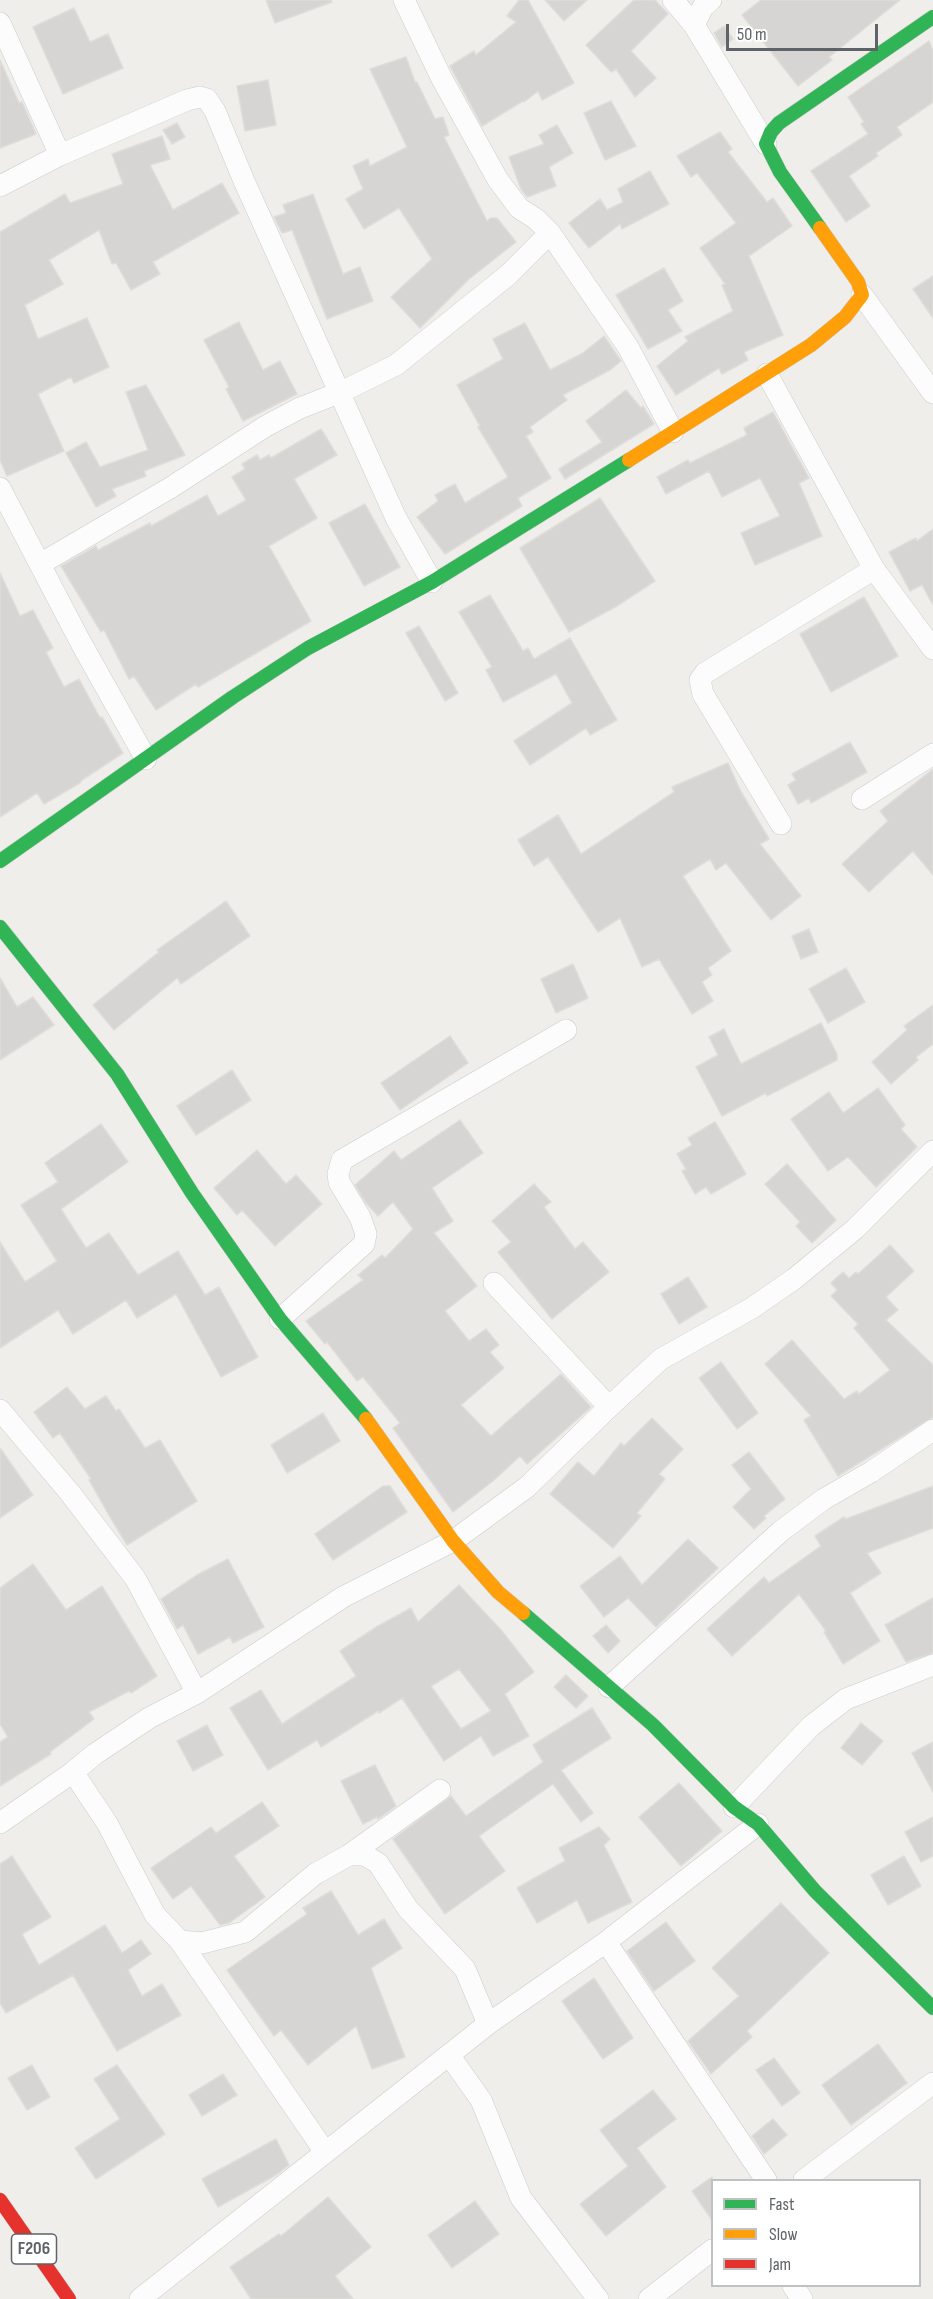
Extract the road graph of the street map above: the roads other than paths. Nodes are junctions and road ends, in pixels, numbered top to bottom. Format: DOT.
graph roads {
  1 [pos="404,0"];
  2 [pos="673,0"];
  3 [pos="711,0"];
  4 [pos="933,17"];
  5 [pos="0,22"];
  6 [pos="694,24"];
  7 [pos="766,144"];
  8 [pos="60,155"];
  9 [pos="0,186"];
  10 [pos="550,233"];
  11 [pos="862,295"];
  12 [pos="767,374"];
  13 [pos="341,392"];
  14 [pos="933,393"];
  15 [pos="673,432"];
  16 [pos="0,488"];
  17 [pos="40,564"];
  18 [pos="874,569"];
  19 [pos="432,582"];
  20 [pos="933,649"];
  21 [pos="933,754"];
  22 [pos="146,759"];
  23 [pos="862,799"];
  24 [pos="781,824"];
  25 [pos="0,861"];
  26 [pos="0,927"];
  27 [pos="566,1030"];
  28 [pos="933,1151"];
  29 [pos="494,1283"];
  30 [pos="280,1319"];
  31 [pos="609,1407"];
  32 [pos="0,1410"];
  33 [pos="933,1430"];
  34 [pos="453,1541"];
  35 [pos="933,1665"];
  36 [pos="609,1687"];
  37 [pos="197,1693"];
  38 [pos="74,1772"];
  39 [pos="440,1790"];
  40 [pos="734,1807"];
  41 [pos="0,1823"];
  42 [pos="758,1824"];
  43 [pos="349,1856"];
  44 [pos="180,1941"];
  45 [pos="606,1942"];
  46 [pos="933,2007"];
  47 [pos="488,2024"];
  48 [pos="449,2055"];
  49 [pos="933,2083"];
  50 [pos="325,2152"];
  51 [pos="765,2179"];
  52 [pos="807,2179"];
  53 [pos="0,2200"];
  54 [pos="711,2251"];
  55 [pos="69,2299"];
  56 [pos="140,2299"];
  57 [pos="598,2299"];
  58 [pos="649,2299"];
  1 -- 10 [label="street"];
  2 -- 6 [label="street"];
  3 -- 6 [label="street"];
  4 -- 7 [label="street"];
  5 -- 8 [label="street"];
  6 -- 7 [label="street"];
  7 -- 11 [label="street"];
  8 -- 9 [label="street"];
  8 -- 13 [label="street"];
  10 -- 13 [label="street"];
  10 -- 15 [label="street"];
  11 -- 12 [label="street"];
  11 -- 14 [label="street"];
  12 -- 15 [label="street"];
  12 -- 18 [label="street"];
  13 -- 17 [label="street"];
  13 -- 19 [label="street"];
  15 -- 19 [label="street"];
  16 -- 17 [label="street"];
  17 -- 22 [label="street"];
  18 -- 20 [label="street"];
  18 -- 24 [label="street"];
  19 -- 22 [label="street"];
  21 -- 23 [label="street"];
  22 -- 25 [label="street"];
  26 -- 30 [label="street"];
  27 -- 30 [label="street"];
  28 -- 31 [label="street"];
  29 -- 31 [label="street"];
  30 -- 34 [label="street"];
  31 -- 34 [label="street"];
  32 -- 37 [label="street"];
  33 -- 36 [label="street"];
  34 -- 36 [label="street"];
  34 -- 37 [label="street"];
  35 -- 40 [label="street"];
  36 -- 40 [label="street"];
  37 -- 38 [label="street"];
  38 -- 41 [label="street"];
  38 -- 44 [label="street"];
  39 -- 43 [label="street"];
  40 -- 42 [label="street"];
  42 -- 45 [label="street"];
  42 -- 46 [label="street"];
  43 -- 44 [label="street"];
  43 -- 47 [label="street"];
  44 -- 50 [label="street"];
  45 -- 47 [label="street"];
  45 -- 51 [label="street"];
  47 -- 48 [label="street"];
  48 -- 50 [label="street"];
  48 -- 57 [label="street"];
  49 -- 52 [label="street"];
  50 -- 56 [label="street"];
  53 -- 55 [label="street, F206"];
  54 -- 58 [label="street"];
}
